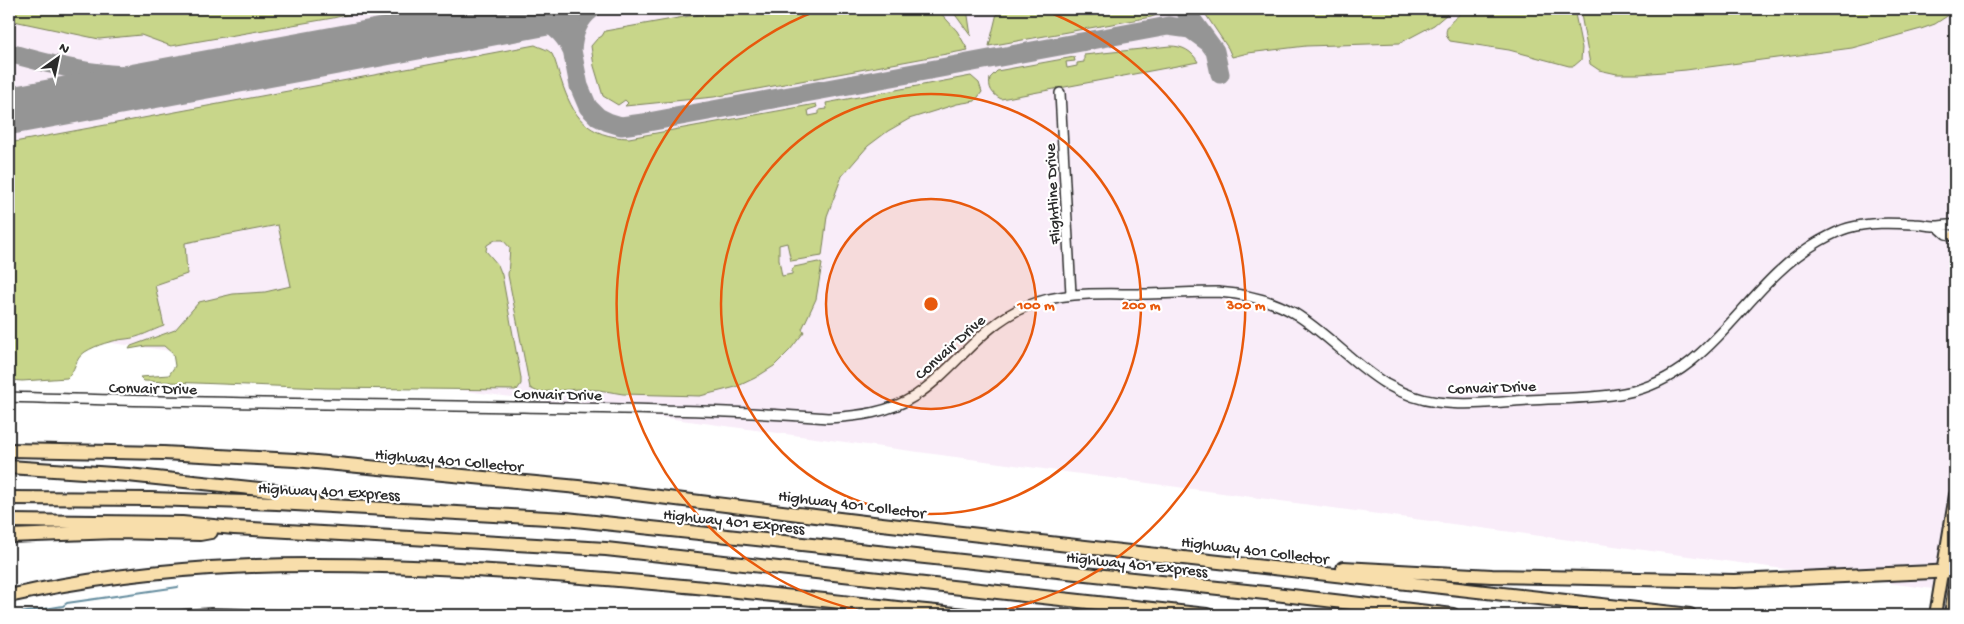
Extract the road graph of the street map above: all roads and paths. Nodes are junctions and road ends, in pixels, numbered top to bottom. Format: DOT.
graph roads {
  1 [pos="1060,93"];
  2 [pos="1955,233"];
  3 [pos="1071,294"];
  4 [pos="9,397"];
  5 [pos="9,450"];
  6 [pos="9,468"];
  7 [pos="1955,495"];
  8 [pos="9,498"];
  9 [pos="337,506"];
  10 [pos="9,521"];
  11 [pos="234,528"];
  12 [pos="9,536"];
  13 [pos="1261,566"];
  14 [pos="1949,571"];
  15 [pos="1955,581"];
  16 [pos="52,586"];
  17 [pos="9,588"];
  18 [pos="9,596"];
  19 [pos="1936,610"];
  20 [pos="1951,610"];
  21 [pos="183,615"];
  22 [pos="276,615"];
  23 [pos="966,615"];
  24 [pos="1207,615"];
  25 [pos="1453,615"];
  26 [pos="1690,615"];
  1 -- 3 [label="street, Flightline Drive"];
  2 -- 3 [label="street, Convair Drive"];
  3 -- 4 [label="street, Convair Drive"];
  5 -- 13 [label="highway, Highway 401 Collector"];
  6 -- 9 [label="highway"];
  7 -- 14 [label="main road"];
  8 -- 9 [label="highway, Highway 401 Express"];
  9 -- 25 [label="highway, Highway 401 Express"];
  10 -- 11 [label="highway"];
  11 -- 12 [label="highway"];
  11 -- 24 [label="highway"];
  13 -- 14 [label="highway"];
  13 -- 26 [label="highway, Highway 401 Collector"];
  14 -- 19 [label="main road"];
  15 -- 20 [label="main road"];
  16 -- 17 [label="highway"];
  16 -- 18 [label="highway"];
  16 -- 23 [label="highway"];
  21 -- 22 [label="street"];
}
